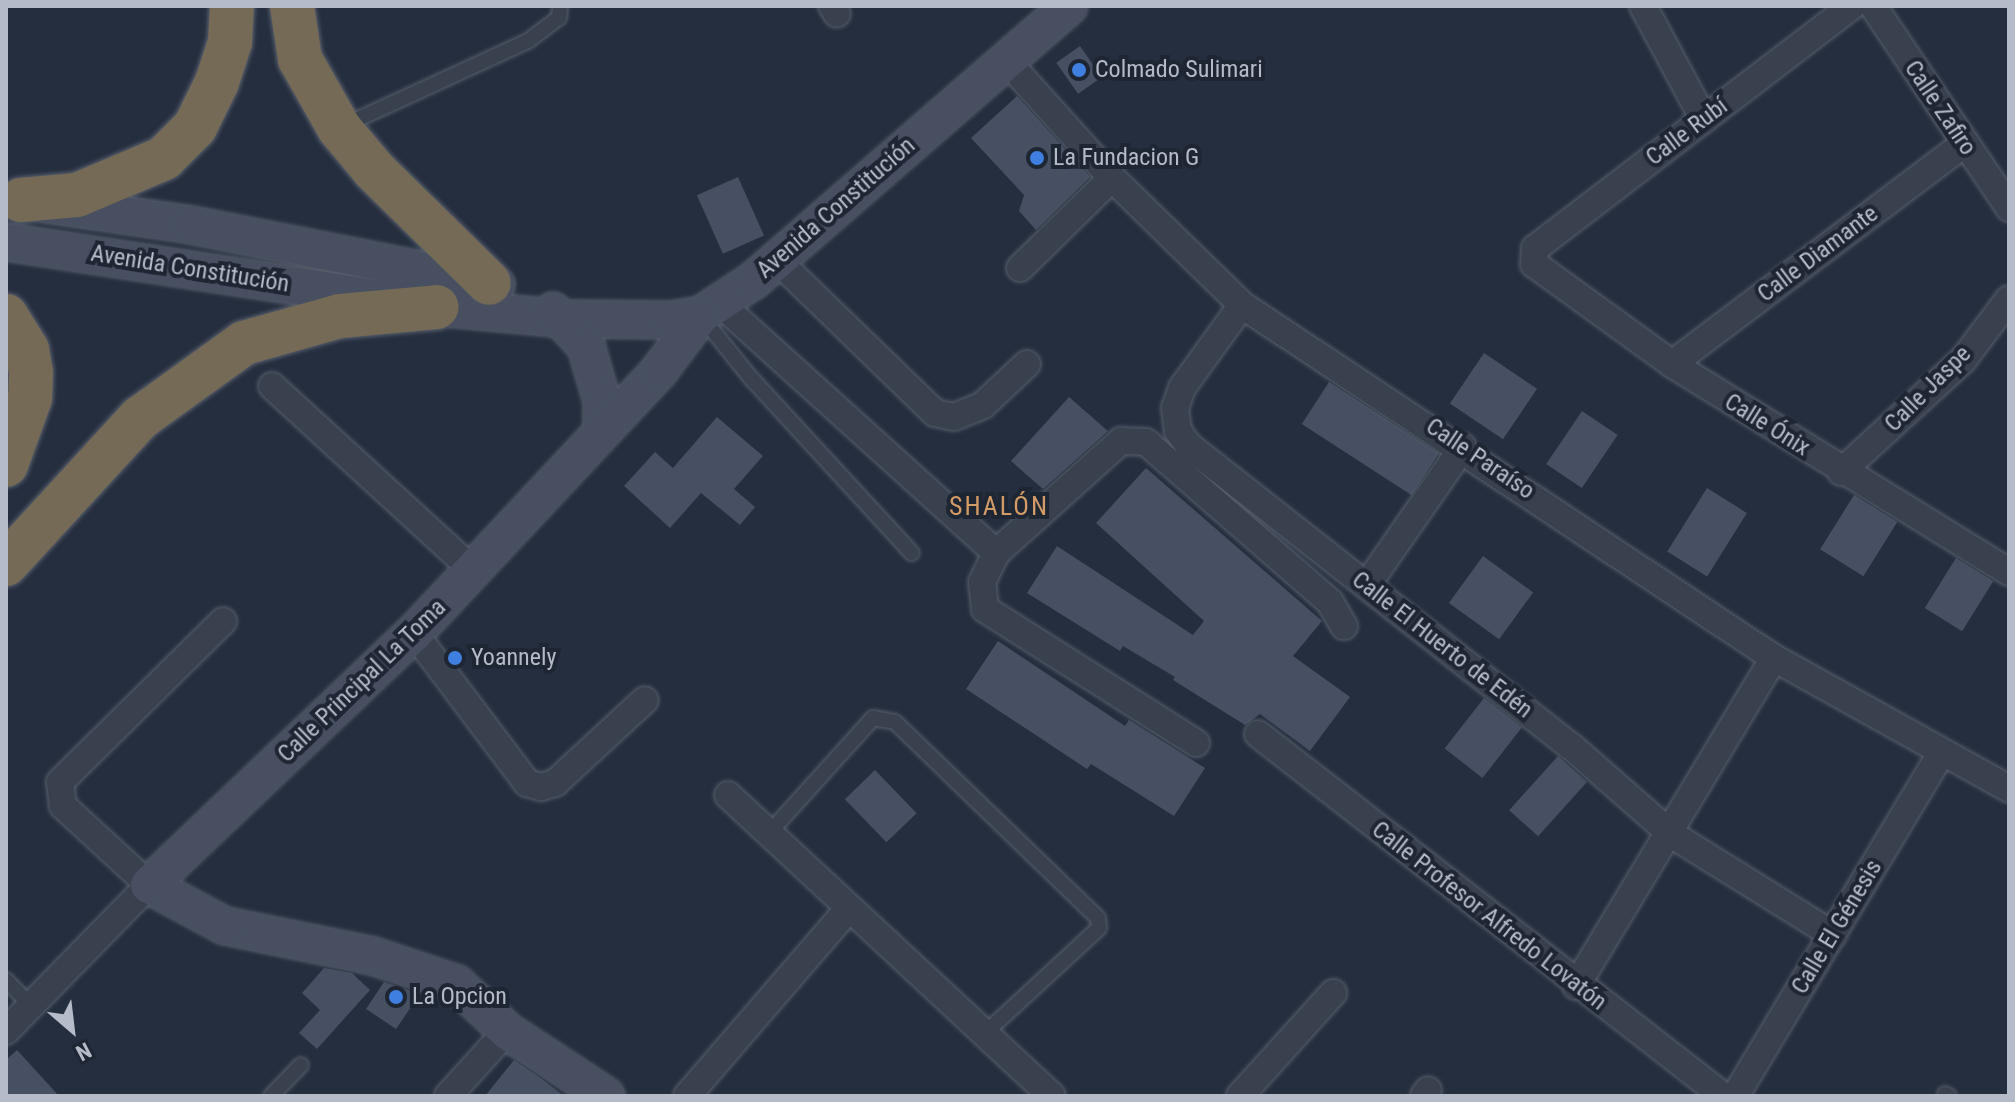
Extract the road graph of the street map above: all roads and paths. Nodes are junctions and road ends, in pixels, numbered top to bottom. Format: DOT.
graph roads {
  1 [pos="232,6"];
  2 [pos="292,6"];
  3 [pos="560,6"];
  4 [pos="1069,6"];
  5 [pos="1643,6"];
  6 [pos="1852,6"];
  7 [pos="1873,6"];
  8 [pos="1006,60"];
  9 [pos="1704,120"];
  10 [pos="339,128"];
  11 [pos="1964,144"];
  12 [pos="1112,178"];
  13 [pos="21,200"];
  14 [pos="2009,208"];
  15 [pos="6,242"];
  16 [pos="777,260"];
  17 [pos="1534,264"];
  18 [pos="1020,268"];
  19 [pos="489,283"];
  20 [pos="2009,299"];
  21 [pos="1242,305"];
  22 [pos="437,307"];
  23 [pos="711,310"];
  24 [pos="6,316"];
  25 [pos="566,319"];
  26 [pos="1027,364"];
  27 [pos="1672,364"];
  28 [pos="272,386"];
  29 [pos="602,430"];
  30 [pos="1463,447"];
  31 [pos="6,465"];
  32 [pos="1841,472"];
  33 [pos="912,553"];
  34 [pos="996,553"];
  35 [pos="6,564"];
  36 [pos="473,570"];
  37 [pos="2008,570"];
  38 [pos="1367,585"];
  39 [pos="223,621"];
  40 [pos="1344,626"];
  41 [pos="414,633"];
  42 [pos="1774,658"];
  43 [pos="645,700"];
  44 [pos="1258,734"];
  45 [pos="1196,743"];
  46 [pos="1941,753"];
  47 [pos="2009,789"];
  48 [pos="728,795"];
  49 [pos="770,832"];
  50 [pos="1671,834"];
  51 [pos="149,885"];
  52 [pos="849,908"];
  53 [pos="1833,935"];
  54 [pos="6,980"];
  55 [pos="1576,986"];
  56 [pos="1333,993"];
  57 [pos="31,1006"];
  58 [pos="6,1031"];
  59 [pos="507,1031"];
  60 [pos="983,1035"];
  61 [pos="301,1065"];
  62 [pos="271,1096"];
  63 [pos="448,1096"];
  64 [pos="606,1096"];
  65 [pos="687,1096"];
  66 [pos="1052,1096"];
  67 [pos="1240,1096"];
  68 [pos="1723,1096"];
  69 [pos="1730,1096"];
  1 -- 13 [label="highway"];
  2 -- 10 [label="highway"];
  3 -- 10 [label="lane"];
  4 -- 8 [label="main road, Avenida Constitución"];
  5 -- 9 [label="street"];
  6 -- 9 [label="street, Calle Rubí"];
  7 -- 11 [label="street, Calle Zafiro"];
  8 -- 12 [label="street, Calle Paraíso"];
  8 -- 16 [label="main road, Avenida Constitución"];
  9 -- 17 [label="street, Calle Rubí"];
  10 -- 19 [label="highway"];
  11 -- 14 [label="street, Calle Zafiro"];
  11 -- 27 [label="street, Calle Diamante"];
  12 -- 18 [label="street"];
  12 -- 21 [label="street, Calle Paraíso"];
  13 -- 19 [label="main road, Avenida Constitución"];
  15 -- 22 [label="main road, Avenida Constitución"];
  16 -- 23 [label="main road, Avenida Constitución"];
  16 -- 26 [label="street"];
  17 -- 27 [label="street, Calle Ónix"];
  19 -- 25 [label="main road, Avenida Constitución"];
  20 -- 32 [label="street, Calle Jaspe"];
  21 -- 30 [label="street, Calle Paraíso"];
  21 -- 38 [label="street, Calle El Huerto de Edén"];
  22 -- 25 [label="main road, Avenida Constitución"];
  22 -- 35 [label="highway"];
  23 -- 25 [label="main road, Avenida Constitución"];
  23 -- 29 [label="main road, Calle Principal La Toma"];
  23 -- 33 [label="lane"];
  23 -- 34 [label="street"];
  24 -- 31 [label="highway"];
  25 -- 29 [label="main road"];
  27 -- 32 [label="street, Calle Ónix"];
  28 -- 36 [label="street"];
  29 -- 36 [label="main road, Calle Principal La Toma"];
  30 -- 38 [label="street"];
  30 -- 42 [label="street, Calle Paraíso"];
  32 -- 37 [label="street, Calle Ónix"];
  34 -- 40 [label="street"];
  34 -- 45 [label="street"];
  36 -- 41 [label="main road, Calle Principal La Toma"];
  38 -- 50 [label="street, Calle El Huerto de Edén"];
  39 -- 51 [label="street"];
  41 -- 43 [label="street"];
  41 -- 51 [label="main road, Calle Principal La Toma"];
  42 -- 46 [label="street, Calle Paraíso"];
  42 -- 50 [label="street"];
  44 -- 55 [label="street, Calle Profesor Alfredo Lovatón"];
  46 -- 47 [label="street, Calle Paraíso"];
  46 -- 53 [label="street, Calle El Génesis"];
  48 -- 49 [label="street"];
  49 -- 52 [label="street"];
  49 -- 60 [label="lane"];
  50 -- 53 [label="street, Calle El Huerto de Edén"];
  50 -- 55 [label="street"];
  51 -- 57 [label="street, Calle Principal La Toma"];
  51 -- 59 [label="main road"];
  52 -- 60 [label="street"];
  52 -- 65 [label="street"];
  53 -- 69 [label="street, Calle El Génesis"];
  54 -- 57 [label="lane"];
  55 -- 68 [label="street, Calle Profesor Alfredo Lovatón"];
  56 -- 67 [label="street"];
  57 -- 58 [label="street, Calle Principal La Toma"];
  59 -- 63 [label="street"];
  59 -- 64 [label="main road"];
  60 -- 66 [label="street"];
  61 -- 62 [label="lane"];
}
